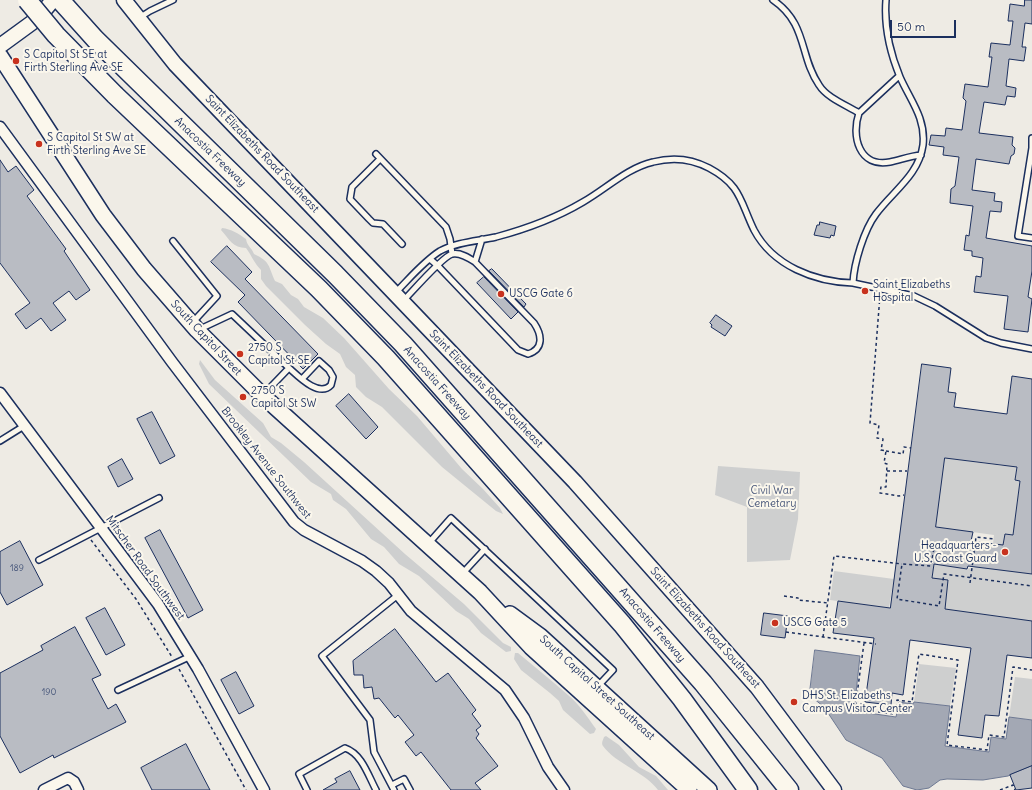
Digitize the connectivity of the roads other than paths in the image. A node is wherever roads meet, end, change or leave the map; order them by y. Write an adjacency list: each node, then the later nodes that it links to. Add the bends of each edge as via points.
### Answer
1 (27, 0): 59 (highway, Anacostia Freeway, bridge, via 63,44 319,289 386,358 622,624 682,699)
2 (53, 0): 9 (main road, via 31,24)
3 (60, 0): 60 (highway, Anacostia Freeway, via 112,56 403,344 704,683)
4 (124, 0): 8 (main road, Saint Elizabeths Road Southeast)
5 (173, 0): 8 (lane)
6 (773, 0): 12 (lane, via 790,15 797,27 818,85)
7 (886, 0): 11 (lane, via 887,33)
8 (138, 19): 29 (main road, Saint Elizabeths Road Southeast, via 183,72)
9 (0, 46)
10 (0, 56): 30 (main road, South Capitol Street, via 103,215 140,264)
11 (899, 76): 12 (lane); 17 (lane, via 921,118)
12 (859, 113): 17 (lane, via 855,136 859,149 867,158 889,162)
13 (0, 127): 45 (street, Brookley Avenue Southwest, via 172,362 294,522 373,568)
14 (1032, 138): 15 (lane)
15 (1032, 148): 19 (lane, via 1018,236)
16 (376, 154): 18 (lane)
17 (921, 155): 28 (lane, via 909,177 871,221 855,268)
18 (380, 159): 22 (lane, via 352,187 350,199 369,219 383,224); 23 (lane, via 446,227)
19 (1032, 238)
20 (482, 239): 23 (lane); 26 (lane); 28 (lane, via 528,227 565,212 645,164 677,160 701,164 727,181 742,200 758,236 786,263 818,279)
21 (173, 241): 30 (lane, via 217,296)
22 (402, 244)
23 (451, 247): 24 (lane); 25 (lane)
24 (452, 254): 26 (lane, via 461,254); 27 (lane)
25 (430, 259): 27 (lane); 29 (lane)
26 (476, 262): 27 (lane, via 538,328 540,344 534,352 528,354 518,350)
27 (438, 266): 29 (lane)
28 (853, 283): 31 (lane, via 925,300 986,338)
29 (399, 297): 61 (main road, Saint Elizabeths Road Southeast, via 575,482 742,669)
30 (194, 327): 32 (lane, via 232,314); 35 (main road, South Capitol Street)
31 (1032, 349)
32 (289, 368): 33 (lane); 35 (lane)
33 (302, 379): 33 (lane, via 319,361 333,377 331,385 324,390)
34 (0, 393): 36 (street, Mitscher Road Southwest)
35 (262, 396): 40 (main road, South Capitol Street)
36 (24, 426): 37 (lane); 39 (street, Mitscher Road Southwest)
37 (0, 441)
38 (159, 498): 39 (lane)
39 (101, 527): 42 (lane); 46 (street, Mitscher Road Southwest, via 148,589)
40 (428, 544): 41 (lane, via 451,518); 43 (main road, South Capitol Street)
41 (485, 549): 43 (lane); 47 (lane, via 612,670)
42 (40, 560)
43 (461, 575): 44 (main road, South Capitol Street)
44 (480, 592): 47 (main road, South Capitol Street Southeast, via 540,636); 57 (main road, via 531,647)
45 (398, 595): 49 (lane, via 322,656 370,720 374,752); 56 (street, Brookley Avenue Southwest, via 411,611 504,690 524,718 548,768)
46 (191, 656): 48 (lane); 52 (street, Mitscher Road Southwest)
47 (596, 687): 58 (main road, South Capitol Street Southeast)
48 (118, 690)
49 (393, 788): 55 (lane, via 404,779)
50 (44, 790): 51 (street, via 68,778 74,782)
51 (78, 790)
52 (264, 790)
53 (307, 790): 54 (lane, via 299,774 345,748 353,751 359,758)
54 (376, 790)
55 (410, 790)
56 (564, 790)
57 (689, 790)
58 (709, 790)
59 (748, 790)
60 (789, 790)
61 (834, 790)

